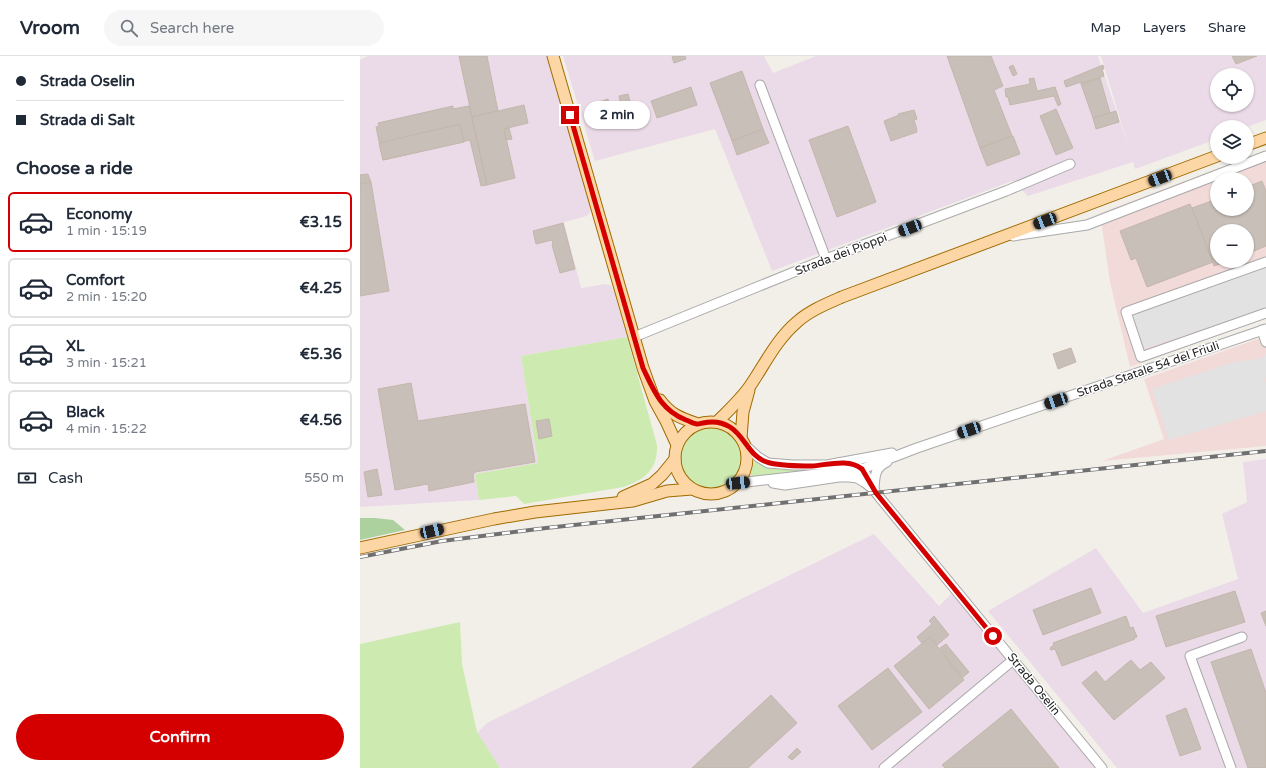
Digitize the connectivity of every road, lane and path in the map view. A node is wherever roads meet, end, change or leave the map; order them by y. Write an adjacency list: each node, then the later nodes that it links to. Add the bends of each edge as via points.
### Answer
1 (553, 56): 13 (main road)
2 (760, 85): 9 (street)
3 (1266, 138): 4 (main road)
4 (1254, 142)
5 (1266, 156): 8 (street, via 1087,225)
6 (1210, 159): 8 (main road)
7 (1070, 164): 9 (street, Strada dei Pioppi)
8 (1002, 238): 16 (main road, via 842,296 824,305 797,322 784,335)
9 (826, 259): 13 (street, Strada dei Pioppi)
10 (1266, 262): 11 (street, via 1126,312 1141,357)
11 (1266, 313)
12 (1264, 329): 14 (street); 21 (street, Strada Statale 54 del Friuli)
13 (634, 337): 15 (main road)
14 (1266, 342)
15 (643, 368): 18 (main road, via 667,409); 20 (main road, via 655,401)
16 (749, 387): 17 (main road); 19 (main road, via 743,412)
17 (717, 422): 18 (main road); 19 (main road, Strada Statale 54 del Friuli, via 728,426)
18 (698, 424): 20 (main road, via 684,434)
19 (743, 441): 23 (street, Strada Statale 54 del Friuli, via 758,457 768,463 811,466); 26 (main road, via 748,455 747,466)
20 (677, 445): 22 (main road)
21 (917, 448): 23 (street, Strada Statale 54 del Friuli); 24 (street, Strada Statale 54 del Friuli); 28 (street, Strada Statale 54 del Friuli, via 881,465 876,474)
22 (675, 459): 27 (main road, via 679,475); 29 (main road, Strada Statale 54 del Friuli, via 652,484)
23 (838, 463): 24 (street, via 855,464)
24 (862, 469): 25 (street, Strada Statale 54 del Friuli); 28 (street)
25 (761, 480): 26 (street, Strada Statale 54 del Friuli); 28 (street, Strada Statale 54 del Friuli, via 785,485 849,477 857,478)
26 (738, 483): 27 (main road, Strada Statale 54 del Friuli, via 726,492 718,494 707,494)
27 (692, 489): 29 (main road, Strada Statale 54 del Friuli, via 667,491 632,501)
28 (874, 489): 32 (street, Strada Oselin)
29 (608, 504): 30 (main road, Strada Statale 54 del Friuli, via 494,519)
30 (360, 548)
31 (1242, 637): 35 (street, via 1190,656)
32 (1013, 660): 33 (street); 34 (street, Strada Oselin)
33 (884, 768)
34 (1102, 768)
35 (1231, 768)

